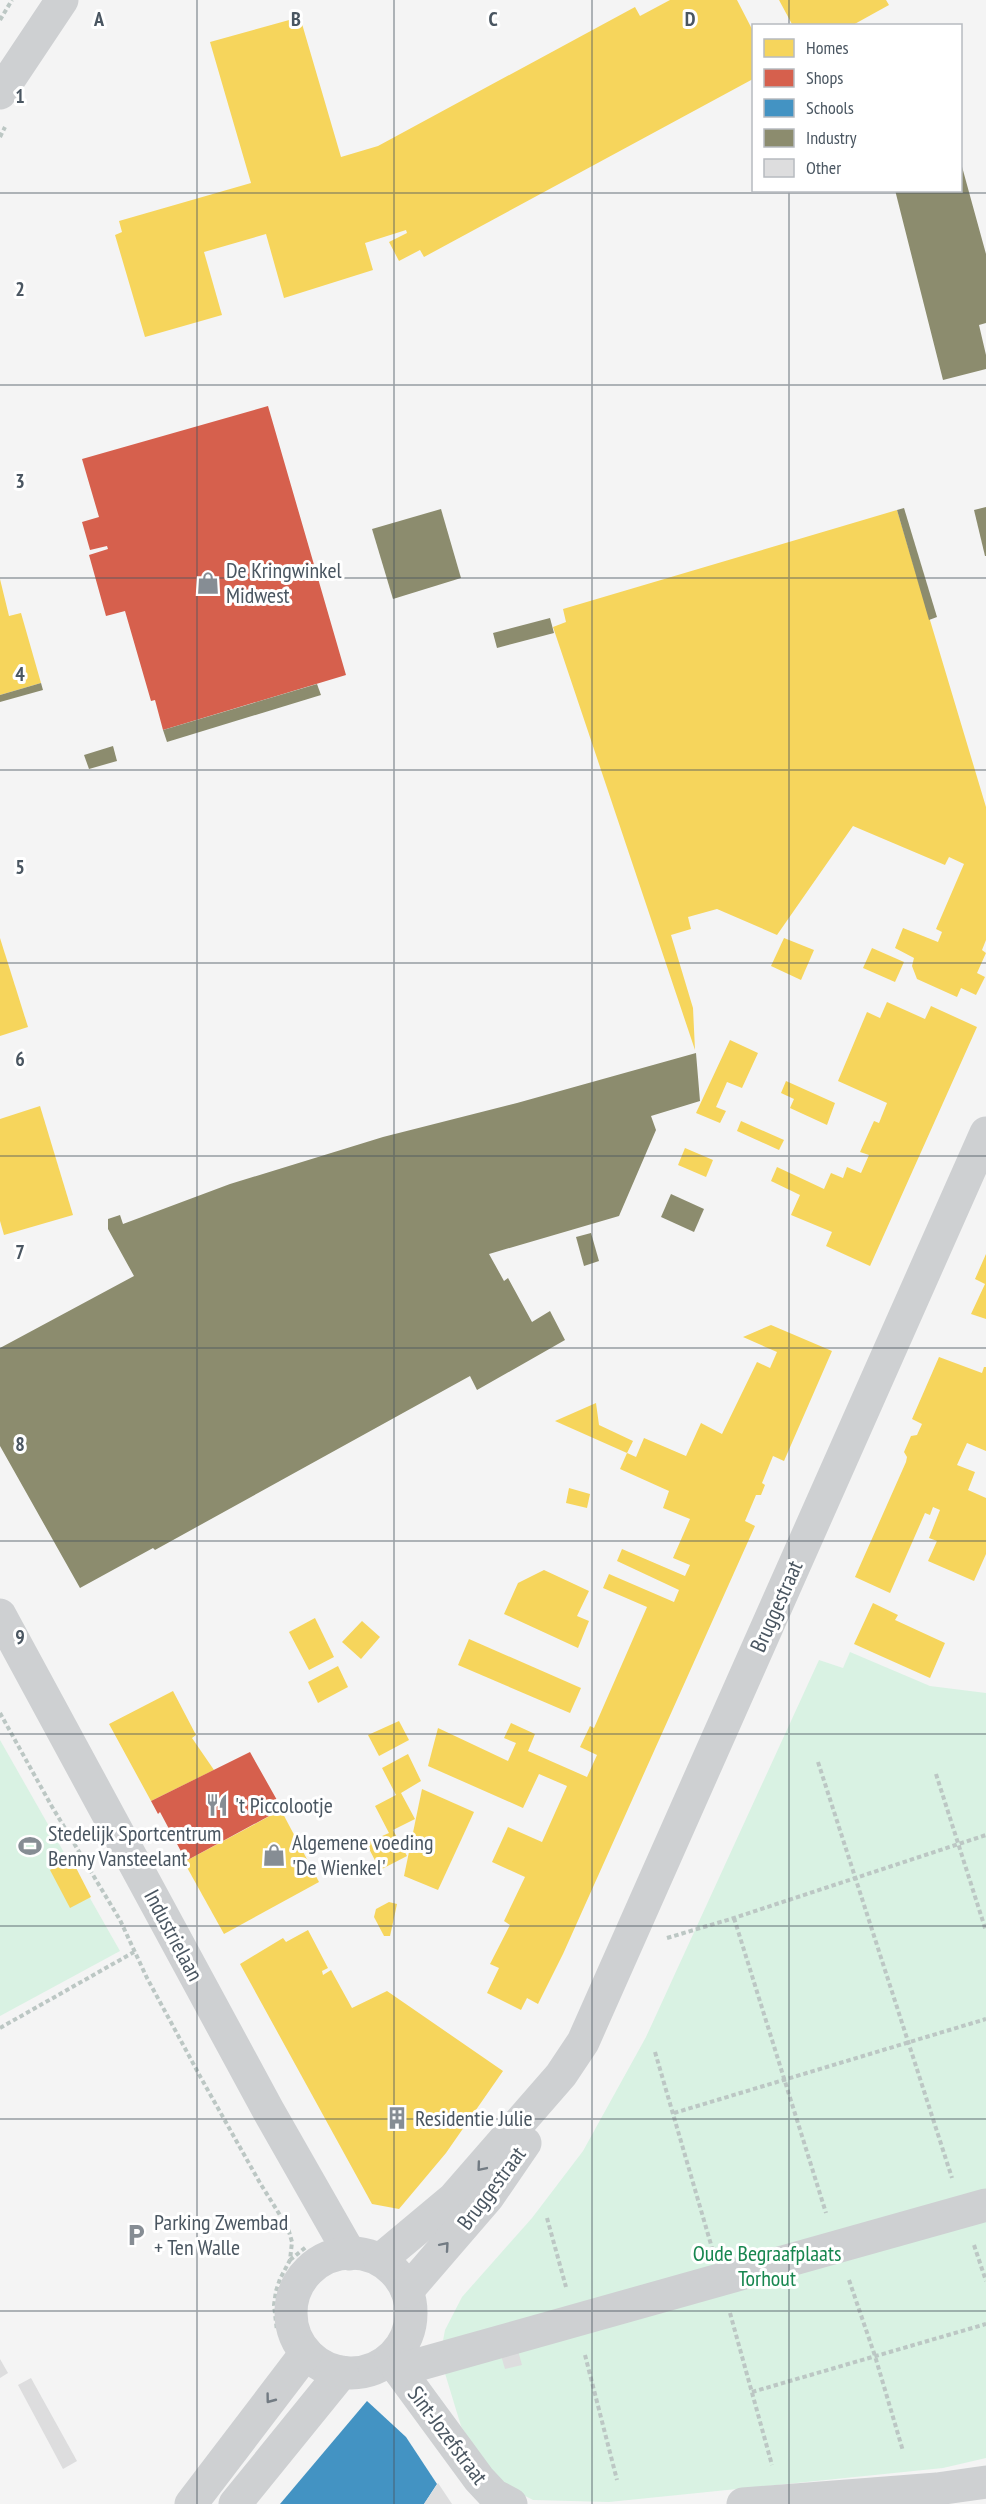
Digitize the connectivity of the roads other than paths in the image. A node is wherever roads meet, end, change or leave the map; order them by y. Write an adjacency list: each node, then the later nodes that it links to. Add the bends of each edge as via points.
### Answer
1 (62, 0): 2 (street)
2 (0, 93)
3 (986, 1133): 5 (street, Bruggestraat, via 583,2042)
4 (0, 1615): 7 (street, Industrielaan, via 268,2110)
5 (561, 2075): 7 (street, Bruggestraat, one-way to 7, via 453,2199); 8 (street, Bruggestraat, one-way to 5, via 488,2197 546,2109)
6 (974, 2208): 10 (street)
7 (356, 2249): 8 (street, via 396,2273); 9 (street, via 319,2262 304,2276 294,2294 291,2314)
8 (407, 2291): 10 (street, via 411,2311 408,2332)
9 (302, 2358): 11 (street); 14 (street, one-way to 14)
10 (395, 2365): 11 (street); 16 (street, Sint-Jozefstraat, via 479,2479 494,2495)
11 (342, 2372): 15 (street)
12 (986, 2482): 13 (street)
13 (938, 2496): 17 (street)
14 (191, 2504)
15 (234, 2504)
16 (511, 2504)
17 (743, 2504)

